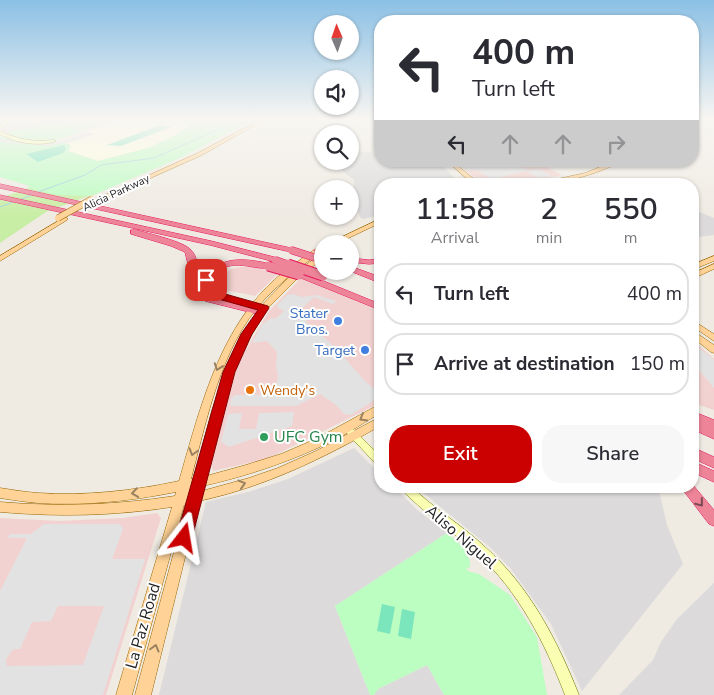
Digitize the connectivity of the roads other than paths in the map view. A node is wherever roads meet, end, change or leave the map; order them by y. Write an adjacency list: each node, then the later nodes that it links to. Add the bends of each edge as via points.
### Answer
1 (198, 152): 4 (main road, Alicia Parkway)
2 (201, 152): 4 (main road)
3 (202, 152): 17 (main road, Alicia Parkway)
4 (192, 156): 17 (main road, Alicia Parkway)
5 (450, 167): 9 (main road)
6 (457, 167): 10 (main road)
7 (606, 167): 11 (main road)
8 (613, 167): 12 (main road)
9 (462, 178)
10 (470, 178)
11 (565, 178)
12 (580, 178)
13 (0, 182): 15 (highway)
14 (0, 186): 15 (highway)
15 (13, 188): 25 (highway)
16 (0, 197): 18 (highway)
17 (94, 200): 19 (main road, Alicia Parkway, bridge)
18 (72, 213): 21 (highway, via 76,217); 34 (highway, via 202,240)
19 (61, 219): 27 (main road, Alicia Parkway); 31 (main road, Alicia Parkway)
20 (374, 224): 23 (main road)
21 (117, 227): 34 (highway); 48 (highway, via 184,248 192,256 200,292 213,301)
22 (374, 230): 24 (main road)
23 (350, 235)
24 (359, 237)
25 (293, 248): 26 (highway); 28 (highway, bridge)
26 (314, 252)
27 (0, 254)
28 (314, 257)
29 (314, 257): 48 (main road, La Paz Road, via 281,277)
30 (714, 258): 35 (main road)
31 (0, 259)
32 (359, 262): 33 (highway)
33 (374, 262)
34 (271, 264): 41 (highway, bridge); 42 (highway, bridge); 48 (highway, via 230,264 213,271 206,280 208,288 215,294)
35 (699, 265)
36 (359, 266): 39 (highway)
37 (714, 266): 40 (main road)
38 (359, 272): 43 (highway)
39 (374, 272)
40 (699, 274)
41 (314, 276)
42 (314, 277)
43 (374, 278)
44 (324, 280): 47 (highway)
45 (325, 280): 46 (highway)
46 (374, 298)
47 (374, 304)
48 (257, 309): 67 (main road, La Paz Road, via 229,372); 71 (main road, La Paz Road, one-way to 71, via 232,338 219,364)
49 (699, 327): 51 (main road)
50 (699, 338): 52 (main road)
51 (714, 338)
52 (714, 350)
53 (699, 411): 55 (highway)
54 (374, 413): 60 (main road, one-way to 60)
55 (714, 417)
56 (699, 418): 58 (highway)
57 (374, 423): 60 (main road)
58 (714, 425)
59 (699, 427): 61 (highway)
60 (351, 432): 62 (street); 67 (main road, via 272,461); 71 (main road, one-way to 60, via 234,487 281,472)
61 (714, 434)
62 (374, 456)
63 (699, 456): 64 (highway)
64 (714, 463)
65 (699, 470): 66 (highway)
66 (714, 477)
67 (198, 481): 71 (main road, La Paz Road)
68 (0, 493): 72 (main road)
69 (411, 493): 78 (street, Aliso Niguel, via 482,551 511,582 537,619)
70 (692, 493): 75 (highway, one-way to 75)
71 (186, 494): 72 (main road, one-way to 72); 74 (main road, via 92,511); 76 (main road, La Paz Road); 77 (main road, La Paz Road, one-way to 71)
72 (56, 498): 73 (main road, via 37,502)
73 (0, 500)
74 (0, 507)
75 (714, 520)
76 (124, 695)
77 (143, 695)
78 (572, 695)

